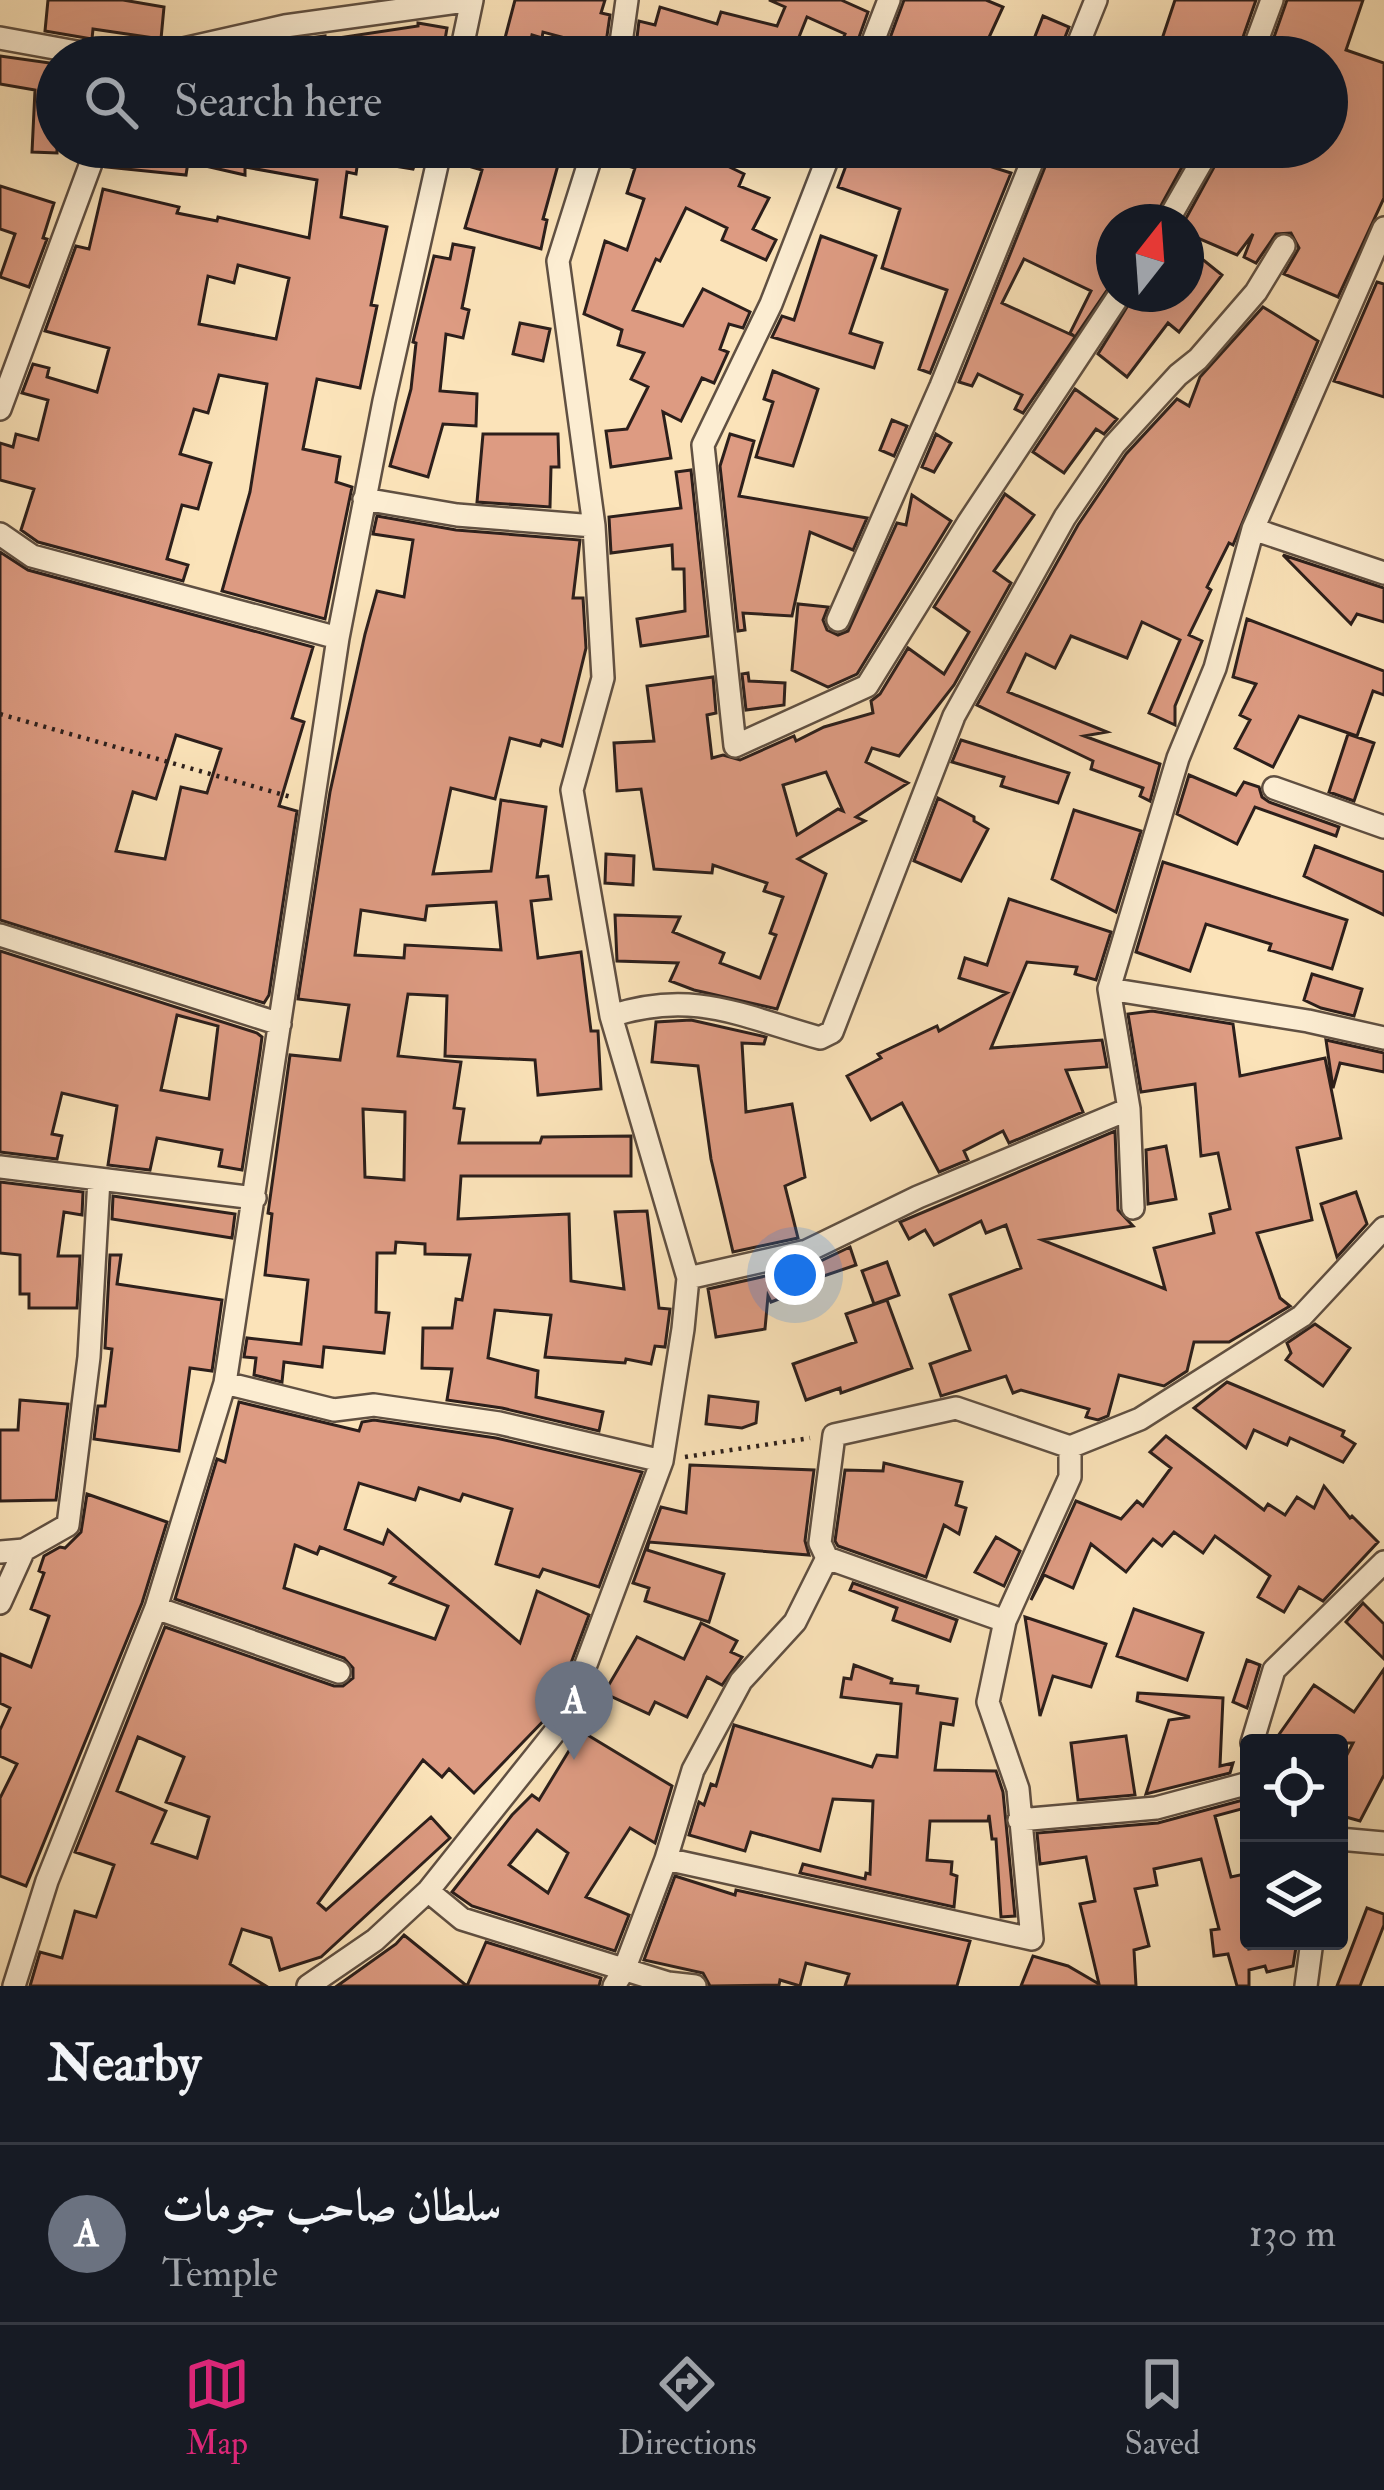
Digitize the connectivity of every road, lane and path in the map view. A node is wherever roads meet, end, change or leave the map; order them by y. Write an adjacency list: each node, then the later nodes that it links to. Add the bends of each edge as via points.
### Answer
1 (472, 0): 6 (street); 7 (street)
2 (627, 0): 8 (street)
3 (889, 0): 9 (street)
4 (1096, 0): 10 (street)
5 (1272, 0): 11 (street)
6 (241, 36)
7 (464, 36)
8 (622, 36)
9 (875, 36)
10 (1081, 36)
11 (1259, 36)
12 (0, 38): 13 (street)
13 (36, 45)
14 (89, 168): 24 (street)
15 (436, 168): 25 (street)
16 (587, 168): 26 (street, via 558,260)
17 (824, 168): 23 (street, via 704,445 735,746 867,686)
18 (1029, 168): 30 (street)
19 (1198, 168): 20 (street)
20 (1177, 204)
21 (1384, 228): 27 (street)
22 (1284, 246): 38 (street, via 1241,309 1114,446 1064,517 954,716 832,1032 820,1038 692,1002)
23 (1108, 312)
24 (0, 410)
25 (364, 499): 26 (street); 31 (street)
26 (594, 526): 38 (street, via 604,678 572,790)
27 (1253, 530): 29 (street); 37 (street, via 1216,668 1178,758)
28 (0, 534): 31 (street, via 32,556)
29 (1384, 573)
30 (838, 620)
31 (338, 638): 34 (street)
32 (0, 714): 34 (path)
33 (1274, 788): 35 (street)
34 (314, 804): 39 (street)
35 (1384, 827)
36 (0, 935): 39 (street)
37 (1109, 989): 40 (street); 41 (street)
38 (611, 1016): 47 (street)
39 (280, 1024): 44 (street)
40 (1384, 1038)
41 (1129, 1109): 45 (street); 47 (street, via 807,1251)
42 (0, 1167): 43 (street)
43 (99, 1179): 44 (street); 52 (street, via 68,1525)
44 (255, 1198): 48 (street)
45 (1132, 1208)
46 (1384, 1228): 50 (street, via 1301,1316 1140,1419)
47 (688, 1278): 51 (street)
48 (225, 1383): 51 (street, via 334,1410 374,1405 499,1423); 57 (street)
49 (834, 1436): 50 (street, via 956,1408); 51 (path); 54 (street, via 820,1543)
50 (1070, 1447): 58 (street, via 1070,1477)
51 (662, 1461): 66 (street, via 566,1718)
52 (24, 1550): 53 (street); 56 (street)
53 (0, 1552)
54 (827, 1558): 58 (street); 65 (street, via 795,1622 742,1681 702,1752)
55 (1384, 1562): 60 (street, via 1274,1670)
56 (0, 1603)
57 (156, 1608): 59 (street); 69 (street, via 47,1881)
58 (1005, 1621): 62 (street, via 988,1702 1018,1789)
59 (339, 1672)
60 (1255, 1734)
61 (1240, 1785): 62 (street, via 1156,1808)
62 (1019, 1820): 65 (street, via 1032,1939)
63 (1348, 1840): 64 (street)
64 (1384, 1843)
65 (666, 1859): 68 (street)
66 (428, 1892): 68 (street, via 462,1919); 70 (street)
67 (1311, 1950): 72 (street)
68 (620, 1978): 71 (street)
69 (14, 1986)
70 (308, 1986)
71 (695, 1986)
72 (1306, 1986)

